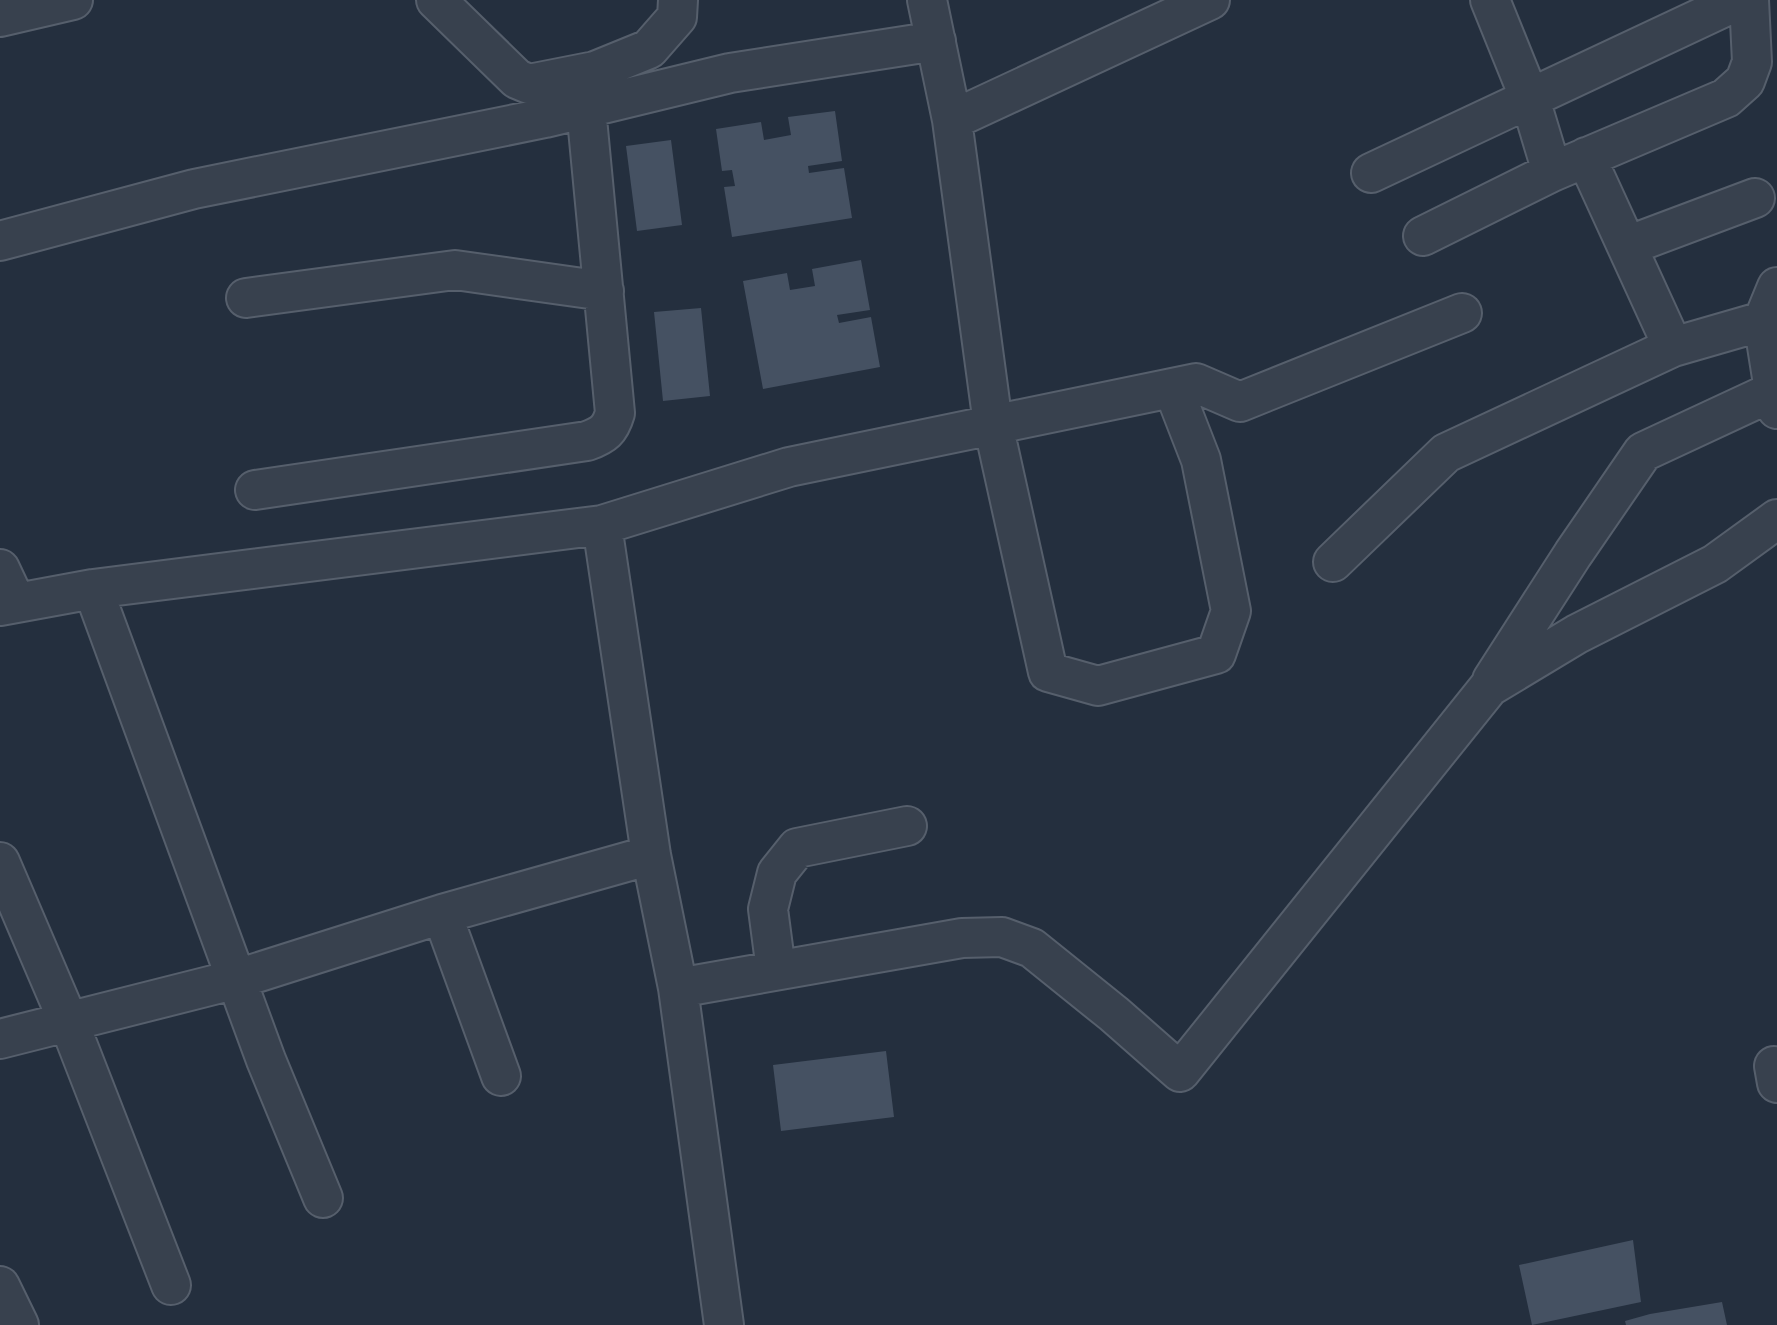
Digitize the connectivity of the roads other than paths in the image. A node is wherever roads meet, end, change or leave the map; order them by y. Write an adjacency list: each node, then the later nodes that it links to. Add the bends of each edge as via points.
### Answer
1 (73, 0): 9 (street)
2 (436, 0): 3 (street, via 517,79 529,84 595,71 649,49 677,17)
3 (678, 0)
4 (927, 0): 10 (street)
5 (1210, 0): 13 (street)
6 (1490, 0): 11 (street)
7 (1739, 0): 11 (street)
8 (1749, 0): 14 (street, via 1752,62 1745,81 1726,98)
9 (0, 17)
10 (936, 41): 12 (street, via 730,73); 13 (street)
11 (1530, 99): 14 (street); 15 (street)
12 (586, 108): 18 (street, via 194,189); 20 (street)
13 (952, 120): 27 (street)
14 (1569, 165): 17 (street); 19 (street)
15 (1371, 173)
16 (1755, 198): 19 (street)
17 (1423, 236)
18 (0, 241)
19 (1627, 246): 24 (street)
20 (604, 291): 21 (street, via 455,270); 28 (street, via 615,413 603,435)
21 (246, 298)
22 (1770, 304): 24 (street); 26 (street)
23 (1462, 313): 25 (street, via 1240,402 1196,383)
24 (1673, 347): 31 (street, via 1446,453)
25 (1173, 388): 27 (street); 27 (street, via 1201,460 1231,611 1216,654 1098,685 1048,672)
26 (1775, 400): 35 (street, via 1643,452)
27 (993, 424): 29 (street, via 789,467)
28 (255, 490)
29 (602, 525): 33 (street); 37 (street)
30 (1773, 531): 35 (street, via 1577,634 1489,687)
31 (1333, 562)
32 (0, 569): 34 (street)
33 (93, 589): 34 (street); 41 (street)
34 (8, 604)
35 (1481, 698): 40 (street, via 1180,1072 1032,948 1002,937 962,938)
36 (907, 826): 40 (street, via 797,848 778,873 768,909)
37 (651, 855): 39 (street); 42 (street)
38 (0, 862): 43 (street)
39 (442, 914): 41 (street); 45 (street)
40 (776, 971): 42 (street)
41 (237, 979): 43 (street); 46 (street, via 265,1060)
42 (678, 988): 50 (street)
43 (69, 1023): 44 (street); 47 (street)
44 (0, 1039)
45 (501, 1076)
46 (323, 1198)
47 (171, 1285)
48 (0, 1286): 49 (street)
49 (19, 1325)
50 (724, 1325)

